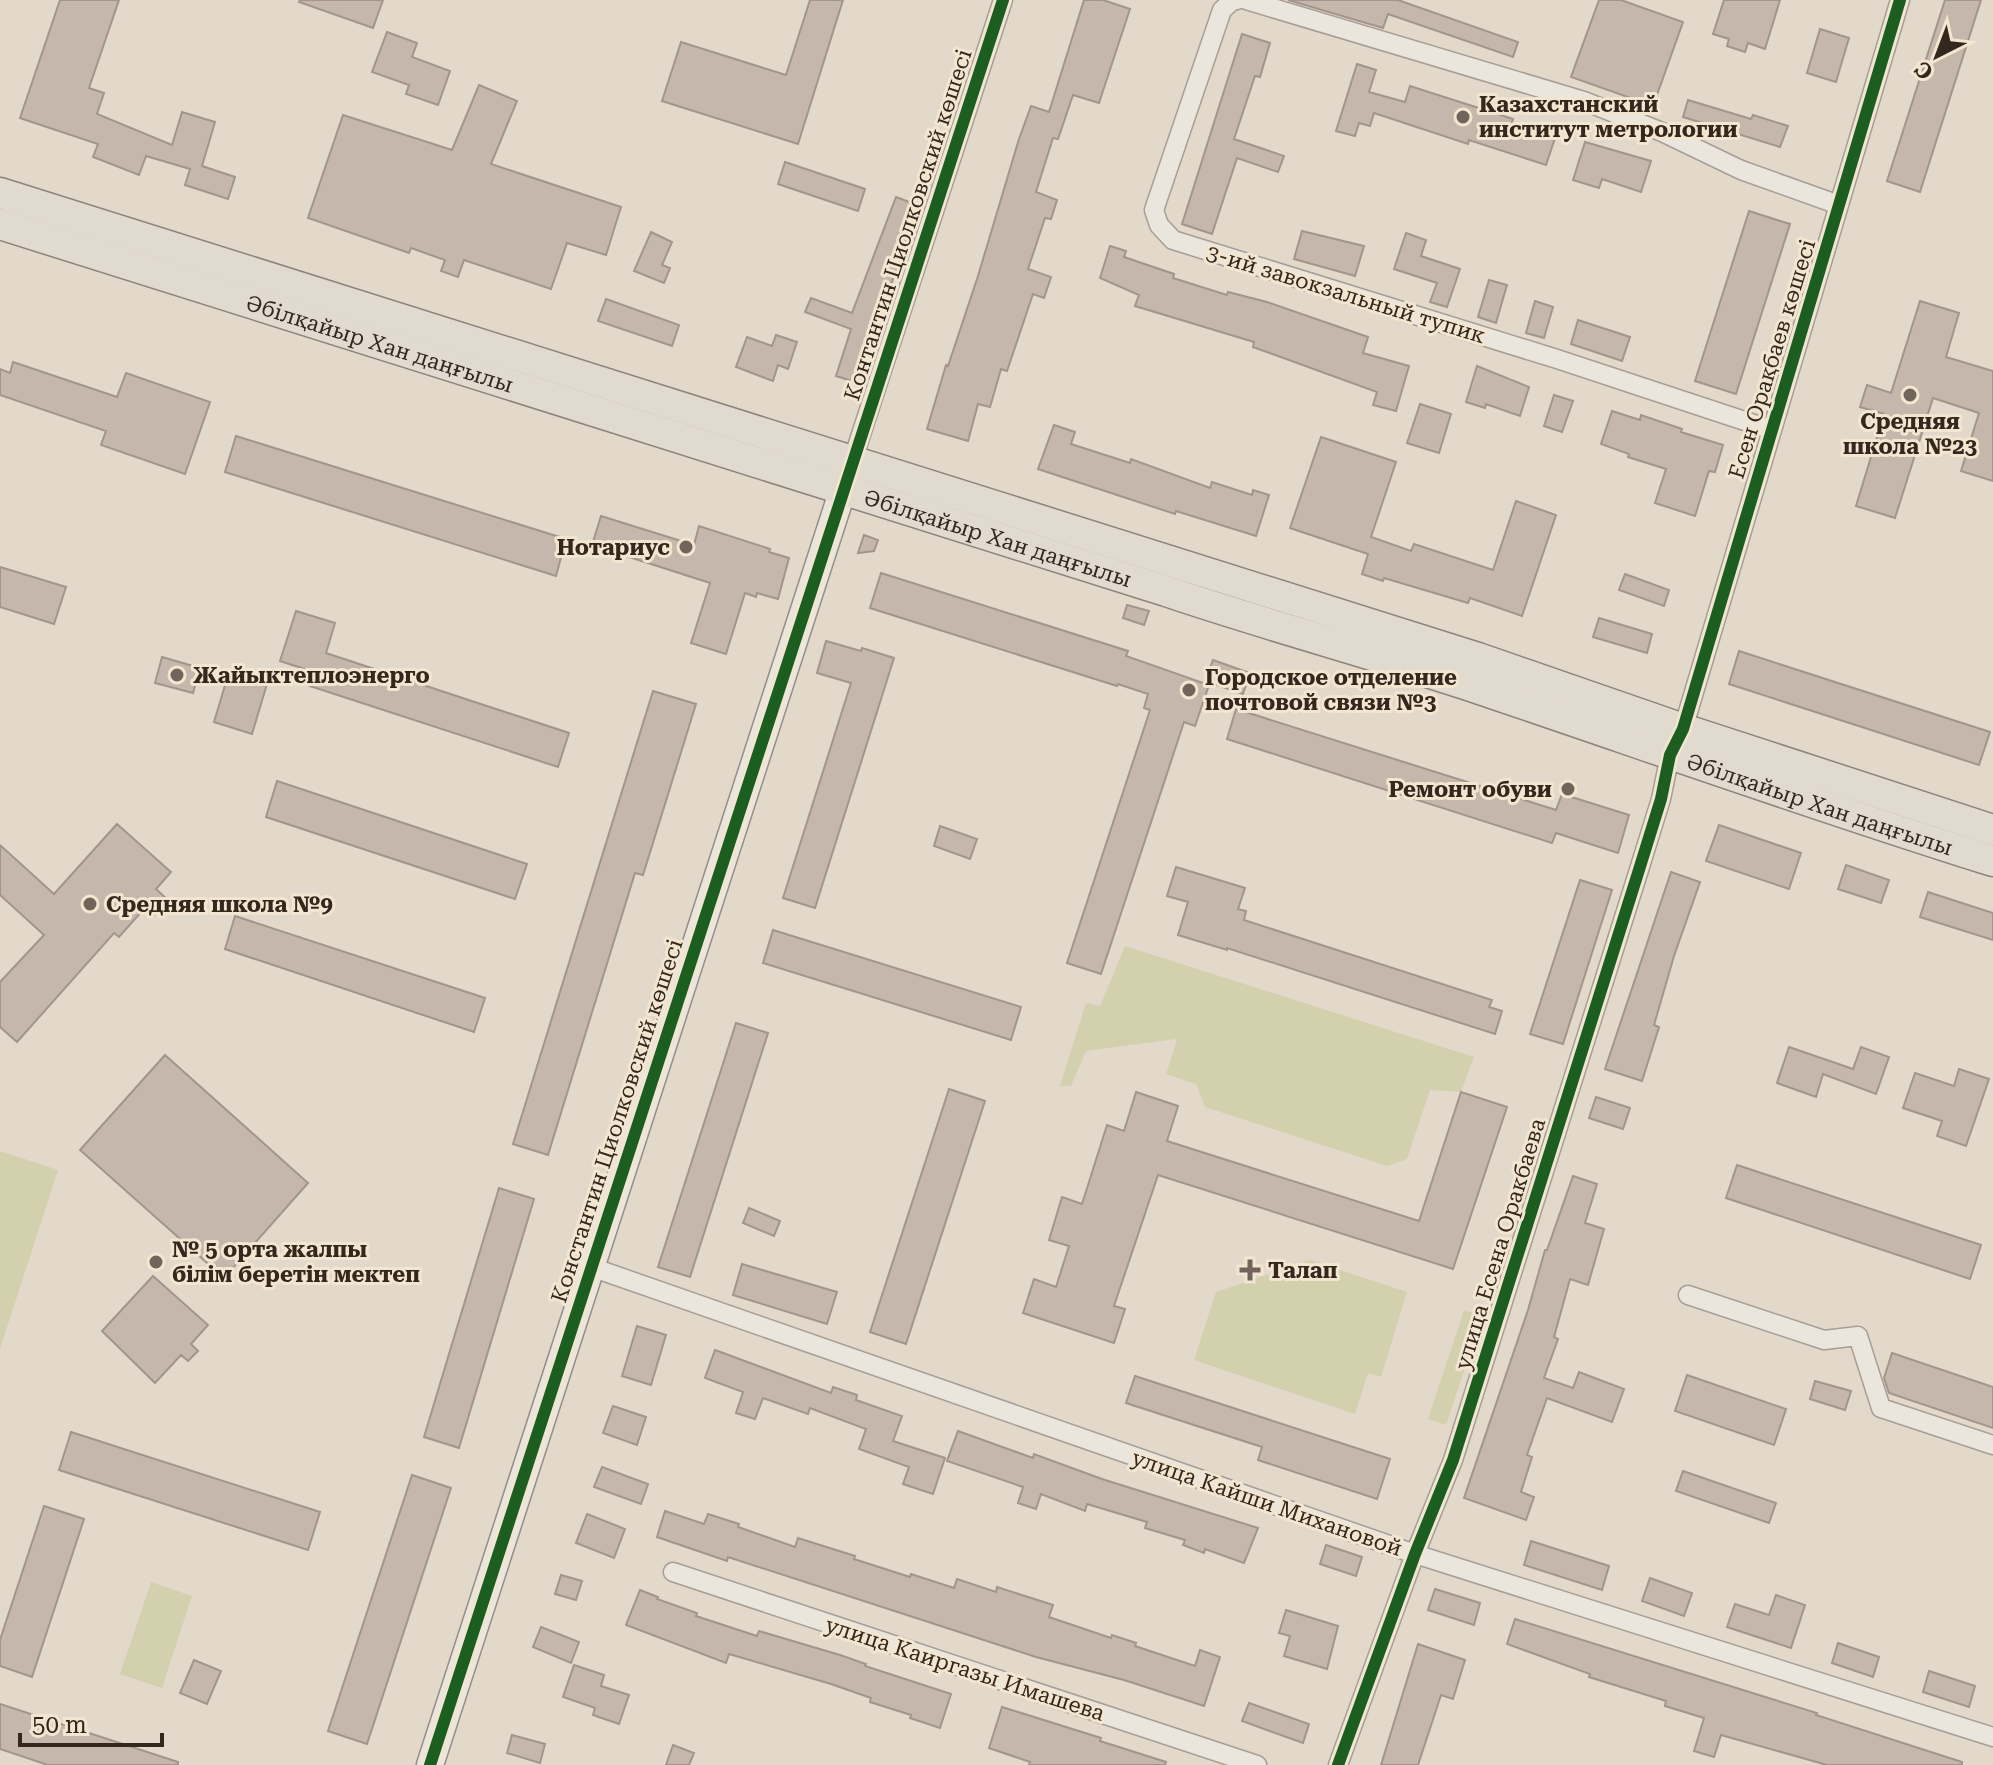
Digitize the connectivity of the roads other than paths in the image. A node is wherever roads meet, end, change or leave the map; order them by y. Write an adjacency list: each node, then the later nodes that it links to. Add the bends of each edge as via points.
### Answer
1 (1003, 0): 9 (street, Контантин Циолковский көшесі)
2 (1237, 0): 8 (street, 3-ий завокзальный тупик, via 1222,10 1154,210 1173,240)
3 (1246, 0): 6 (street, via 1584,101 1741,170)
4 (1900, 0): 6 (street, Есен Орақбаев көшесі)
5 (0, 193): 9 (main road, Әбілқайыр Хан даңғылы)
6 (1839, 205): 8 (street, Есен Орақбаев көшесі)
7 (0, 224): 9 (main road, Әбілқайыр Хан даңғылы)
8 (1772, 430): 10 (street, Есен Орақбаев көшесі)
9 (847, 476): 10 (main road, Әбілқайыр Хан даңғылы, via 1250,620); 13 (street, Константин Циолковский көшесі)
10 (1676, 742): 11 (main road, Әбілқайыр Хан даңғылы); 12 (main road, Әбілқайыр Хан даңғылы); 16 (street, улица Есена Оракбаева, via 1453,1460)
11 (1993, 830)
12 (1993, 861)
13 (591, 1267): 16 (street, улица Кайши Михановой); 19 (street, Константин Циолковский көшесі)
14 (1688, 1295): 15 (street, via 1824,1340 1858,1336 1881,1408)
15 (1993, 1445)
16 (1415, 1554): 18 (street, улица Кайши Михановой); 21 (street, улица Есена Оракбаева)
17 (673, 1572): 20 (street, улица Каиргазы Имашева)
18 (1993, 1737)
19 (430, 1765)
20 (1257, 1765)
21 (1338, 1765)

